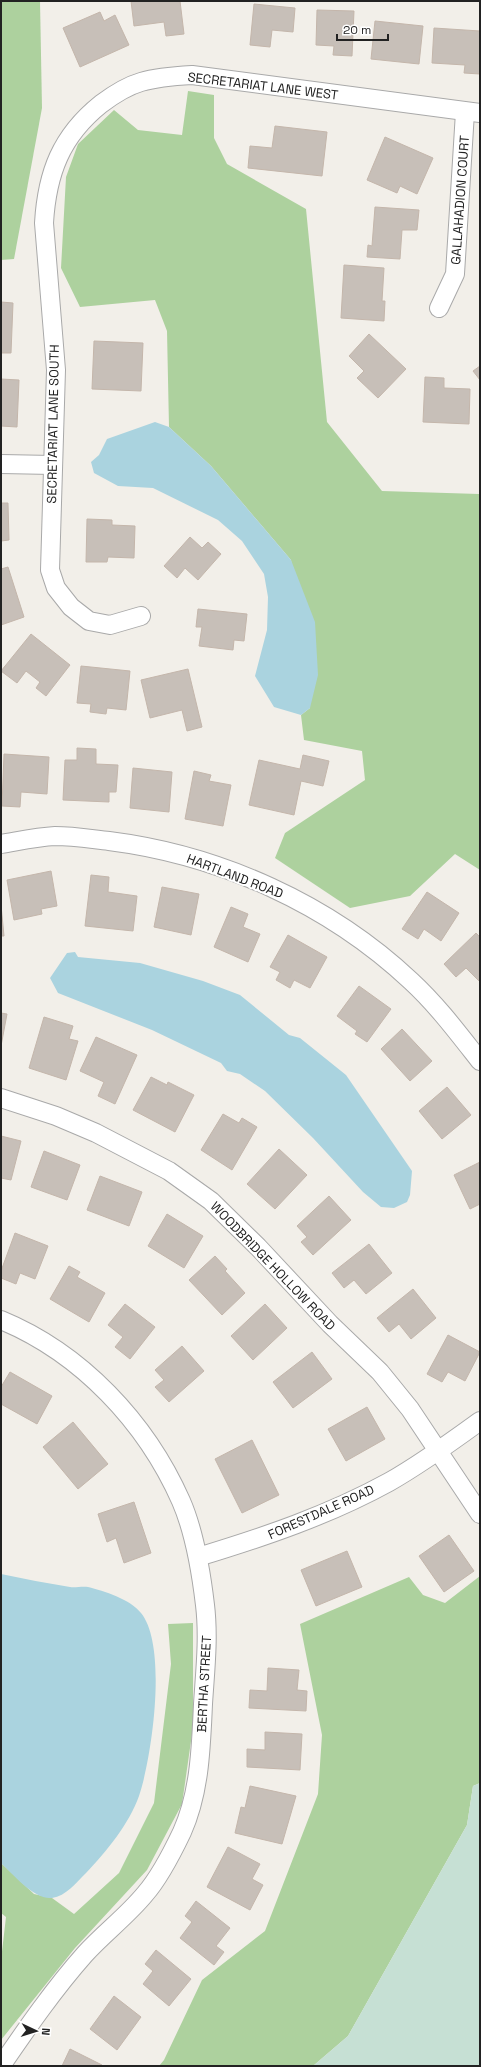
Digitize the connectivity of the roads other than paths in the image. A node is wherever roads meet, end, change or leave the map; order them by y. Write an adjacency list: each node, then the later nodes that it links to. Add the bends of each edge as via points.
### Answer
1 (473, 112): 2 (street, SECRETARIAT LANE WEST, via 192,75 164,76 139,83 112,96 88,114); 3 (street, GALLAHADION COURT, via 455,274)
2 (67, 139): 5 (street, SECRETARIAT LANE SOUTH, via 51,176 45,201 44,223 56,364)
3 (438, 308)
4 (1, 464): 5 (street)
5 (53, 465): 6 (street, SECRETARIAT LANE SOUTH, via 50,570 56,588 71,607 89,620 110,625)
6 (141, 616)
7 (1, 844): 8 (street, HARTLAND ROAD, via 55,836 139,845 198,859 269,886 322,914 378,953 416,986 446,1017)
8 (480, 1061)
9 (1, 1098): 12 (street, WOODBRIDGE HOLLOW ROAD, via 96,1132 169,1172 211,1201 380,1372 410,1409)
10 (1, 1320): 14 (street, BERTHA STREET, via 54,1348 93,1377 125,1411 158,1458 181,1502)
11 (480, 1421): 12 (street)
12 (437, 1451): 13 (street, WOODBRIDGE HOLLOW ROAD); 14 (street, FORESTDALE ROAD, via 390,1481 344,1505 264,1537)
13 (480, 1514)
14 (198, 1557): 15 (street, BERTHA STREET, via 206,1607 200,1762 192,1801 182,1831 146,1893 84,1955)
15 (1, 2066)

